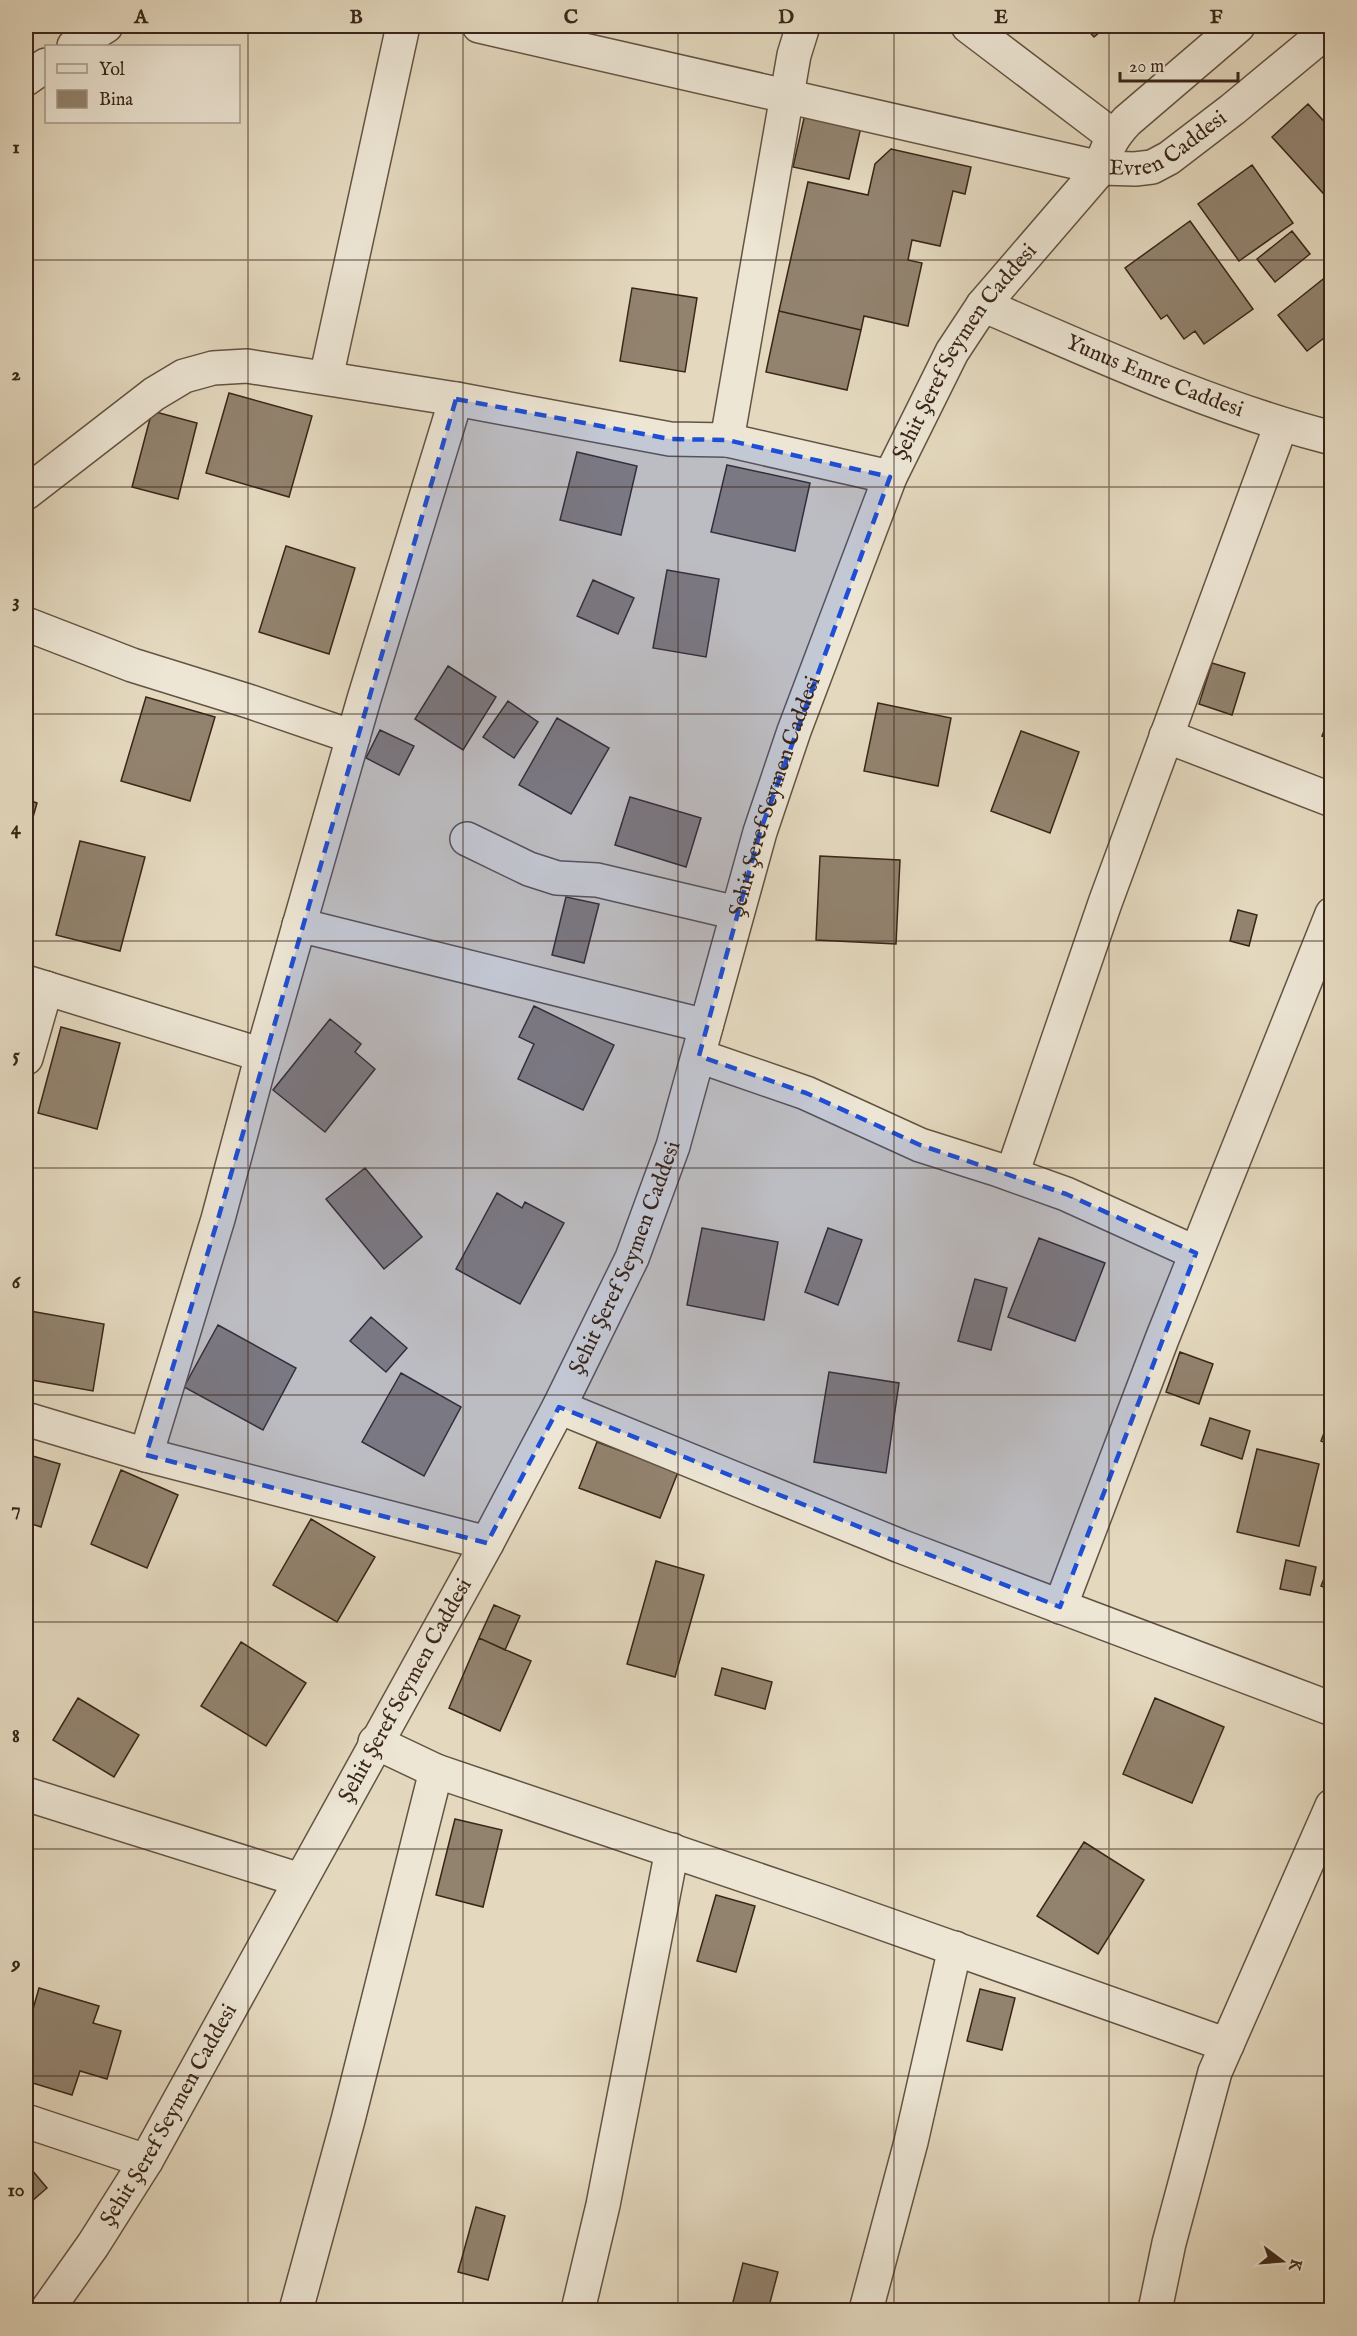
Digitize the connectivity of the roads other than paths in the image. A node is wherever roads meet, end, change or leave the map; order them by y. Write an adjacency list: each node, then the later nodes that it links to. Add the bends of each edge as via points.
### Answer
1 (106, 26): 8 (street)
2 (403, 26): 15 (street)
3 (479, 26): 11 (street)
4 (803, 26): 11 (street)
5 (968, 26): 12 (street)
6 (1238, 26): 12 (street, Evren Caddesi)
7 (1332, 27): 13 (street, Evren Caddesi, via 1168,158 1152,167)
8 (76, 45)
9 (45, 66): 10 (street)
10 (26, 79)
11 (788, 98): 13 (street); 19 (street)
12 (1113, 136): 13 (street, Evren Caddesi)
13 (1101, 168): 14 (street, Şehit Şeref Seymen Caddesi)
14 (983, 305): 17 (street, Yunus Emre Caddesi, via 1109,359); 20 (street, Şehit Şeref Seymen Caddesi, via 952,352)
15 (326, 378): 16 (street); 21 (street, via 247,366 213,368 184,376 154,394)
16 (456, 399): 19 (street, via 670,439); 24 (street)
17 (1281, 425): 18 (street, Yunus Emre Caddesi); 23 (street)
18 (1332, 438)
19 (727, 440): 20 (street)
20 (890, 477): 27 (street, Şehit Şeref Seymen Caddesi, via 794,731)
21 (26, 493)
22 (26, 624): 24 (street, via 132,665)
23 (1166, 736): 25 (street); 34 (street, via 1104,903)
24 (353, 737): 29 (street)
25 (1332, 800)
26 (467, 839): 27 (street, via 557,878 597,880)
27 (737, 913): 31 (street, Şehit Şeref Seymen Caddesi)
28 (1332, 914): 35 (street)
29 (299, 925): 31 (street); 32 (street)
30 (36, 985): 32 (street); 33 (street)
31 (703, 1041): 34 (street, via 920,1145); 36 (street, Şehit Şeref Seymen Caddesi, via 673,1146 632,1258)
32 (262, 1055): 38 (street, via 219,1220)
33 (26, 1058)
34 (1012, 1174): 35 (street)
35 (1196, 1254): 40 (street)
36 (559, 1407): 39 (street, Şehit Şeref Seymen Caddesi); 40 (street, via 900,1546)
37 (26, 1419): 38 (street)
38 (146, 1455): 39 (street)
39 (487, 1543): 42 (street, Şehit Şeref Seymen Caddesi)
40 (1060, 1606): 41 (street)
41 (1332, 1709)
42 (375, 1742): 43 (street); 47 (street, Şehit Şeref Seymen Caddesi)
43 (436, 1771): 46 (street); 53 (street)
44 (26, 1794): 47 (street)
45 (1332, 1806): 49 (street)
46 (672, 1850): 48 (street); 54 (street, via 603,2205)
47 (300, 1880): 51 (street, Şehit Şeref Seymen Caddesi)
48 (955, 1948): 49 (street); 55 (street, via 911,2142)
49 (1227, 2045): 56 (street, via 1215,2072)
50 (26, 2121): 51 (street)
51 (146, 2161): 52 (street, Şehit Şeref Seymen Caddesi)
52 (47, 2310)
53 (296, 2310)
54 (578, 2310)
55 (866, 2310)
56 (1155, 2310)

